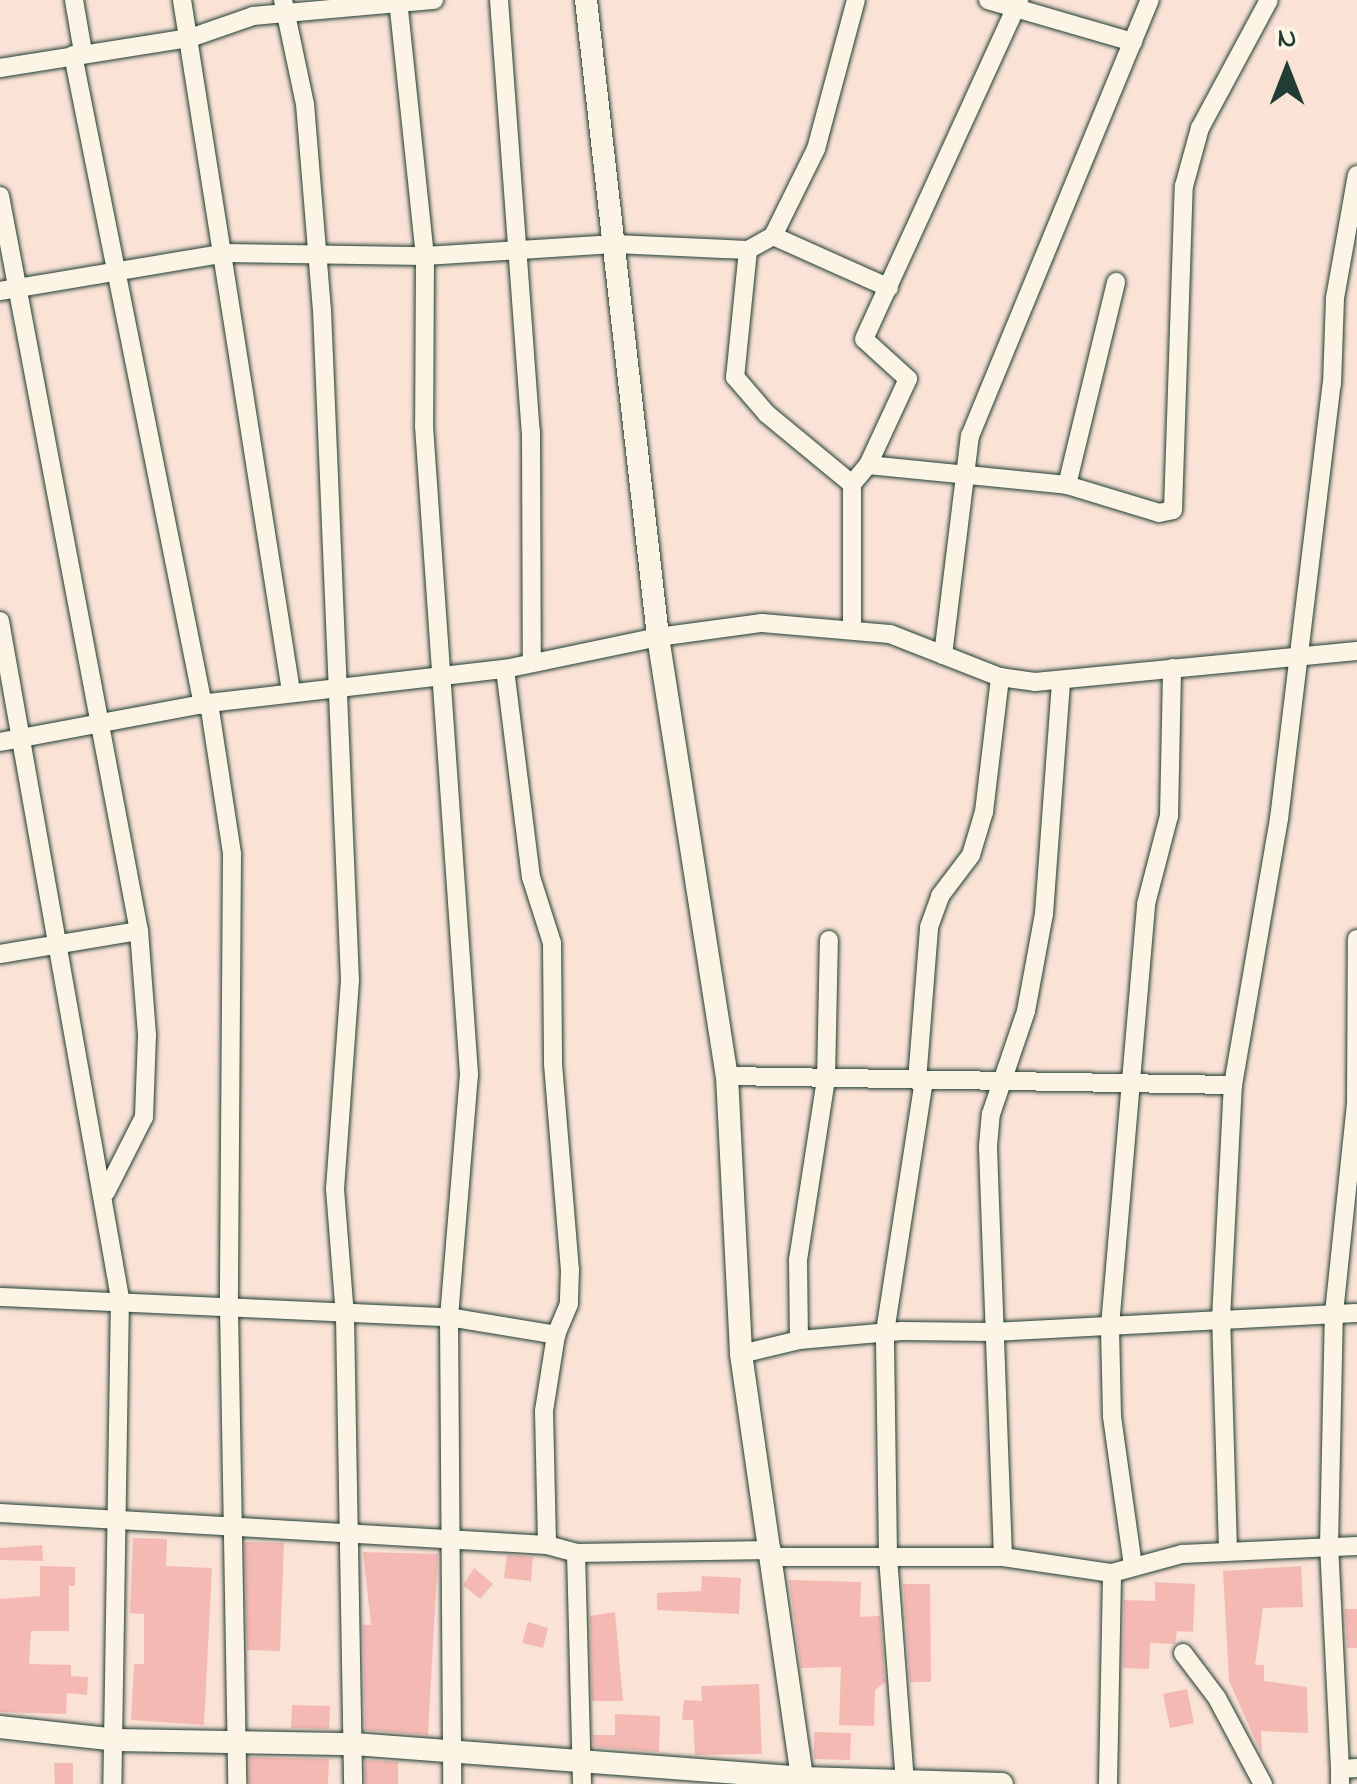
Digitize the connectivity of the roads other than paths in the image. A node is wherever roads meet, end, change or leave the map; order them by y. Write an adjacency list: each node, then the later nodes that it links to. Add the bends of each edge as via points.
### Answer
1 (74, 0): 15 (street)
2 (182, 0): 13 (street)
3 (434, 0): 10 (street)
4 (499, 0): 22 (street)
5 (586, 0): 21 (street)
6 (856, 0): 20 (street, via 816,149)
7 (988, 0): 11 (street)
8 (1150, 0): 14 (street)
9 (1269, 0): 34 (street, via 1200,128 1184,186 1177,506 1159,513)
10 (399, 4): 12 (street); 26 (street)
11 (1017, 4): 14 (street); 29 (street)
12 (284, 7): 13 (street); 25 (street, via 297,44)
13 (190, 38): 15 (street); 24 (street)
14 (1133, 42): 32 (street)
15 (78, 54): 16 (street); 27 (street)
16 (0, 68)
17 (1357, 176): 19 (street)
18 (0, 196): 30 (street)
19 (1355, 197): 40 (street, via 1335,298 1332,384)
20 (773, 236): 23 (street); 29 (street)
21 (614, 244): 22 (street); 23 (street); 37 (street)
22 (519, 250): 26 (street); 41 (street, via 531,431)
23 (748, 250): 33 (street, via 735,377 767,414)
24 (226, 253): 25 (street); 27 (street); 48 (street)
25 (318, 254): 26 (street); 47 (street)
26 (425, 256): 44 (street, via 424,426)
27 (112, 269): 30 (street); 49 (street)
28 (1116, 282): 34 (street)
29 (889, 288): 31 (street, via 864,340 908,380)
30 (9, 289): 50 (street)
31 (868, 465): 32 (street); 33 (street)
32 (961, 471): 34 (street); 39 (street)
33 (852, 484): 36 (street)
34 (1067, 485)
35 (0, 621): 51 (street)
36 (852, 626): 37 (street, via 762,624); 39 (street)
37 (658, 637): 41 (street); 58 (street)
38 (1357, 652): 40 (street)
39 (943, 655): 45 (street)
40 (1298, 655): 42 (street); 63 (street)
41 (532, 662): 43 (street)
42 (1172, 668): 46 (street); 61 (street, via 1169,816 1146,904)
43 (505, 669): 44 (street); 77 (street, via 531,877 554,966 553,1064 570,1270 569,1304)
44 (443, 675): 47 (street); 72 (street, via 470,1074)
45 (1000, 677): 46 (street); 60 (street, via 975,841 929,927)
46 (1061, 682): 62 (street, via 1044,914 1026,1012)
47 (334, 688): 48 (street); 71 (street, via 352,1026 335,1188)
48 (290, 691): 49 (street)
49 (206, 704): 50 (street); 68 (street, via 232,854)
50 (96, 724): 51 (street); 53 (street)
51 (25, 735): 52 (street); 56 (street)
52 (0, 742)
53 (139, 931): 56 (street); 65 (street, via 147,1035 144,1117)
54 (829, 940): 59 (street)
55 (1357, 940): 64 (street)
56 (58, 945): 57 (street); 65 (street)
57 (0, 954)
58 (727, 1076): 59 (street); 79 (street)
59 (826, 1078): 60 (street); 78 (street, via 798,1260)
60 (920, 1081): 62 (street); 75 (street)
61 (1127, 1081): 62 (street); 63 (street); 74 (street)
62 (1000, 1084): 76 (street, via 988,1146)
63 (1233, 1085): 73 (street)
64 (1356, 1104): 69 (street)
65 (106, 1192): 67 (street)
66 (0, 1297): 67 (street)
67 (120, 1298): 68 (street); 81 (street)
68 (230, 1308): 71 (street); 82 (street)
69 (1334, 1313): 70 (street); 73 (street); 86 (street)
70 (1357, 1313)
71 (345, 1317): 72 (street); 83 (street)
72 (449, 1317): 77 (street); 84 (street)
73 (1221, 1319): 74 (street); 88 (street)
74 (1110, 1326): 76 (street); 93 (street, via 1112,1416)
75 (885, 1332): 76 (street); 78 (street); 91 (street)
76 (992, 1332): 92 (street)
77 (556, 1335): 85 (street, via 544,1411)
78 (800, 1340): 79 (street)
79 (741, 1354): 90 (street)
80 (0, 1513): 81 (street)
81 (114, 1518): 82 (street); 97 (street)
82 (234, 1527): 83 (street); 98 (street)
83 (351, 1536): 84 (street); 99 (street)
84 (452, 1541): 85 (street); 100 (street)
85 (547, 1545): 89 (street)
86 (1330, 1546): 87 (street); 88 (street); 103 (street)
87 (1357, 1546)
88 (1228, 1550): 93 (street)
89 (576, 1553): 90 (street); 101 (street)
90 (772, 1554): 91 (street); 104 (street)
91 (888, 1556): 92 (street); 105 (street)
92 (1003, 1557): 94 (street)
93 (1133, 1566): 94 (street)
94 (1112, 1573): 112 (street)
95 (1183, 1653): 113 (street)
96 (0, 1727): 97 (street)
97 (117, 1740): 98 (street); 106 (street)
98 (238, 1740): 99 (street); 107 (street)
99 (354, 1744): 100 (street); 108 (street)
100 (452, 1756): 101 (street); 109 (street)
101 (582, 1758): 102 (street); 110 (street)
102 (683, 1774): 104 (street)
103 (1346, 1774)
104 (802, 1781): 105 (street)
105 (905, 1783): 111 (street)
106 (112, 1784)
107 (237, 1784)
108 (354, 1784)
109 (452, 1784)
110 (582, 1784)
111 (1002, 1784)
112 (1108, 1784)
113 (1264, 1784)

